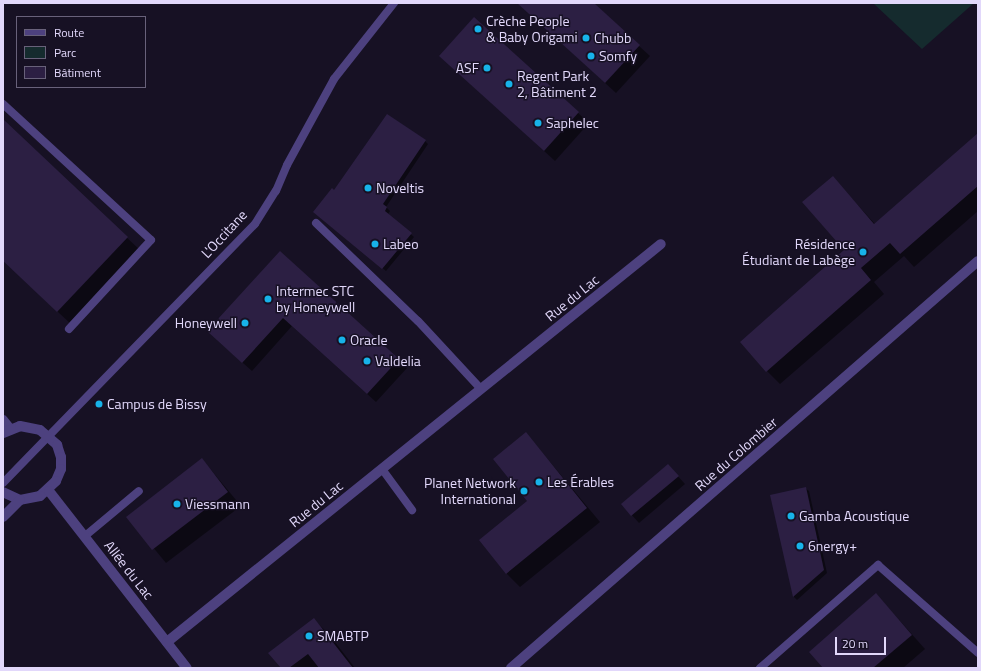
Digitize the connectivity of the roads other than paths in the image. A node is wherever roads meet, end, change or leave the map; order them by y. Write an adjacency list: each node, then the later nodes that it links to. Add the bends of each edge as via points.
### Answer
1 (394, 3): 10 (lane, L'Occitane, via 334,79 287,164 276,191 255,224)
2 (3, 104): 6 (lane, via 150,240)
3 (316, 223): 7 (lane, via 418,322)
4 (661, 244): 7 (street, Rue du Lac)
5 (978, 261): 23 (street, Rue du Colombier)
6 (69, 329)
7 (481, 389): 11 (street, Rue du Lac)
8 (3, 420): 9 (street)
9 (7, 431): 10 (street, via 30,427)
10 (49, 436): 12 (lane, L'Occitane); 13 (street, via 57,445 61,457 58,475)
11 (382, 469): 17 (lane); 20 (street, Rue du Lac)
12 (3, 483)
13 (49, 491): 16 (street, via 30,499); 19 (street, Allée du Lac)
14 (139, 491): 19 (lane)
15 (3, 492): 16 (street)
16 (20, 500): 18 (street)
17 (412, 510)
18 (3, 517)
19 (84, 536): 20 (street, Allée du Lac)
20 (167, 642): 22 (street, Allée du Lac)
21 (978, 653): 24 (lane, via 878,565)
22 (187, 668)
23 (511, 668)
24 (760, 668)

